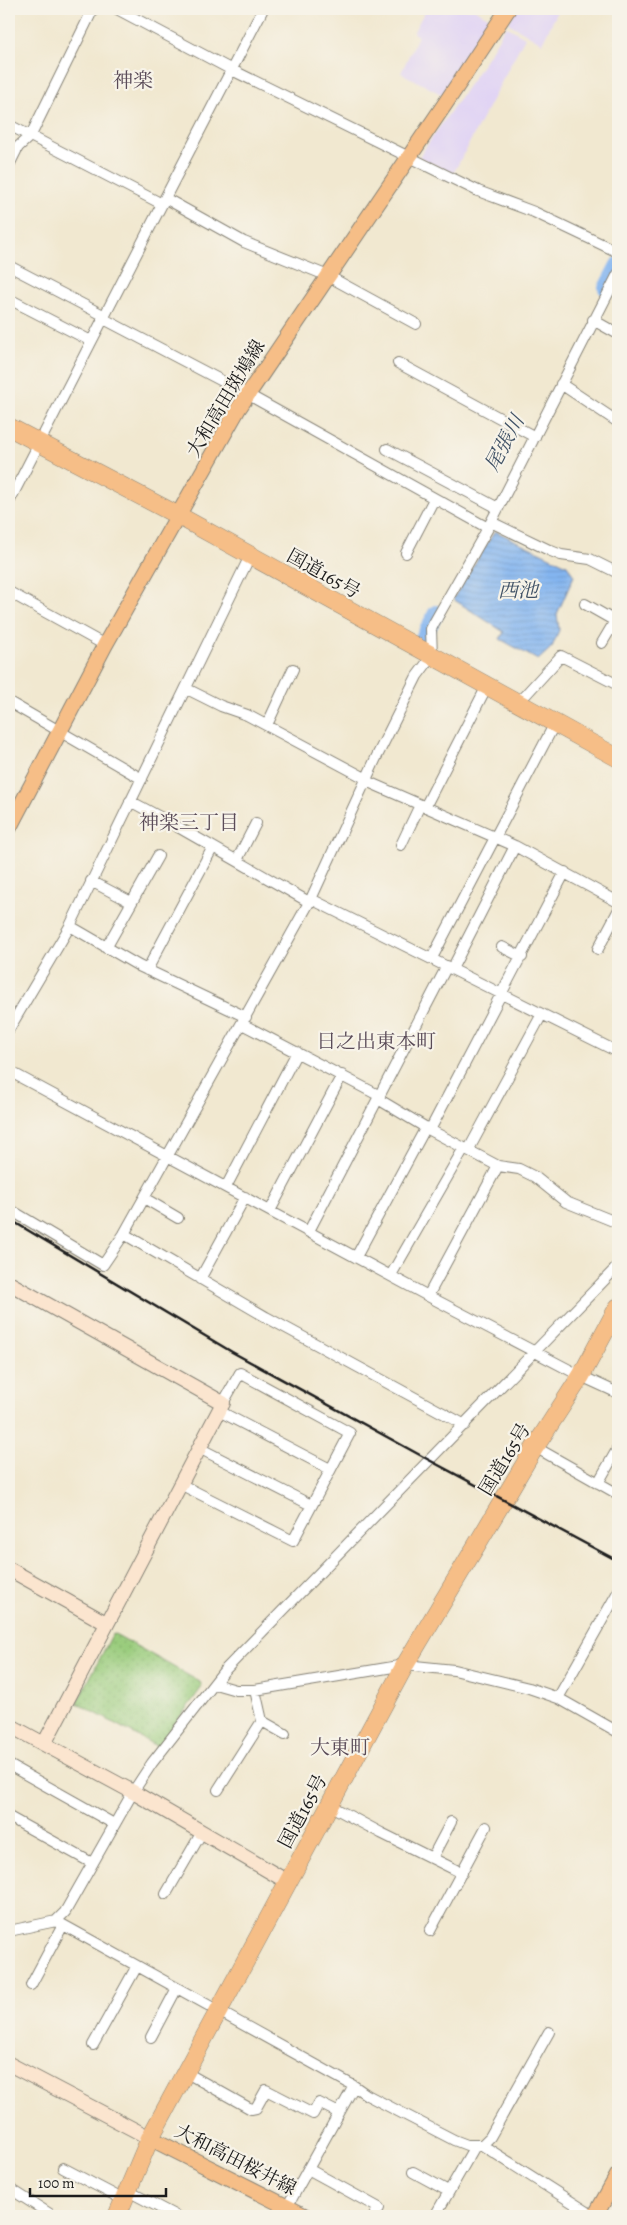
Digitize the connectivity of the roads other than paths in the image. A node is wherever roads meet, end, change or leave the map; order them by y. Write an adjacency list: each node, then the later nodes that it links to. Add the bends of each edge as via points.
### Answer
1 (93, 9): 7 (street)
2 (117, 9): 5 (street)
3 (264, 9): 5 (street)
4 (508, 9): 8 (main road, 大和高田斑鳩線)
5 (232, 70): 8 (street); 10 (street)
6 (9, 125): 7 (street)
7 (31, 135): 9 (street, via 18,147); 10 (street)
8 (409, 158): 11 (street, via 478,192 534,212); 14 (main road, 大和高田斑鳩線)
9 (9, 165)
10 (164, 201): 14 (street, via 244,242); 16 (street)
11 (618, 252)
12 (9, 266): 16 (street)
13 (618, 274): 17 (street)
14 (328, 276): 18 (street); 23 (main road, 大和高田斑鳩線)
15 (9, 299): 20 (street)
16 (102, 317): 20 (street); 23 (street)
17 (593, 320): 19 (street); 22 (street)
18 (416, 324)
19 (618, 334)
20 (91, 341): 27 (street)
21 (398, 363): 26 (street)
22 (561, 384): 24 (street); 26 (street)
23 (247, 394): 29 (street); 32 (main road, 大和高田斑鳩線)
24 (618, 422)
25 (9, 426): 27 (highway, 国道165号)
26 (532, 436): 31 (street)
27 (40, 442): 30 (street); 32 (highway, 国道165号)
28 (387, 449): 31 (street)
29 (434, 499): 33 (street); 34 (street)
30 (9, 502)
31 (495, 507): 33 (street)
32 (179, 516): 35 (highway, 国道165号); 41 (main road, 大和高田斑鳩線)
33 (487, 526): 36 (street, via 561,555 590,559); 42 (street, via 431,628)
34 (406, 553)
35 (250, 556): 42 (highway, 国道165号); 46 (street)
36 (618, 573)
37 (9, 592): 41 (street)
38 (585, 604): 39 (street)
39 (617, 618): 40 (street)
40 (602, 643)
41 (105, 645): 51 (main road, 大和高田斑鳩線)
42 (432, 656): 45 (highway, 国道165号); 54 (street, via 417,676)
43 (294, 669): 50 (street)
44 (618, 685): 48 (street, via 561,656)
45 (487, 686): 48 (highway, 国道165号); 56 (street)
46 (187, 689): 50 (street); 53 (street)
47 (9, 702): 51 (street)
48 (518, 703): 49 (highway, 国道165号)
49 (556, 723): 52 (highway, 国道165号); 59 (street)
50 (267, 725): 54 (street)
51 (58, 731): 53 (street); 58 (main road, 大和高田斑鳩線)
52 (618, 758)
53 (142, 779): 55 (street)
54 (367, 780): 56 (street); 68 (street)
55 (130, 801): 62 (street); 66 (street)
56 (422, 806): 59 (street); 60 (street)
57 (256, 823): 64 (street)
58 (9, 828)
59 (494, 837): 61 (street); 76 (street)
60 (401, 845)
61 (515, 846): 65 (street); 77 (street)
62 (213, 847): 64 (street); 78 (street)
63 (158, 856): 69 (street)
64 (237, 860): 68 (street)
65 (564, 872): 67 (street); 75 (street)
66 (91, 881): 69 (street); 71 (street)
67 (617, 898)
68 (310, 901): 76 (street); 81 (street)
69 (131, 902): 73 (street)
70 (618, 911): 74 (street)
71 (70, 926): 73 (street); 82 (street)
72 (502, 947): 75 (street)
73 (106, 948): 78 (street)
74 (598, 949)
75 (522, 957): 79 (street)
76 (432, 958): 77 (street)
77 (450, 967): 79 (street); 87 (street)
78 (147, 970): 81 (street)
79 (502, 995): 80 (street); 88 (street)
80 (542, 1014): 84 (street); 89 (street)
81 (244, 1021): 83 (street); 90 (street)
82 (9, 1029)
83 (297, 1052): 86 (street); 92 (street)
84 (618, 1052)
85 (9, 1071): 90 (street)
86 (342, 1075): 87 (street); 96 (street)
87 (379, 1097): 88 (street); 99 (street)
88 (428, 1128): 89 (street); 101 (street)
89 (466, 1148): 91 (street); 103 (street)
90 (167, 1156): 92 (street); 93 (street)
91 (498, 1166): 98 (street, via 519,1169 535,1177 566,1202); 106 (street)
92 (226, 1187): 94 (street)
93 (144, 1198): 97 (street); 100 (street)
94 (246, 1198): 96 (street); 104 (street)
95 (9, 1209): 100 (street, via 103,1265)
96 (270, 1210): 99 (street)
97 (178, 1218)
98 (618, 1223)
99 (309, 1231): 101 (street)
100 (124, 1234): 104 (street)
101 (356, 1257): 103 (street)
102 (618, 1266): 108 (street)
103 (390, 1275): 106 (street)
104 (200, 1278): 112 (street)
105 (9, 1283): 111 (street)
106 (428, 1296): 108 (street)
107 (618, 1306): 109 (highway, 国道165号)
108 (536, 1352): 109 (street); 112 (street)
109 (581, 1376): 110 (street); 113 (highway, 国道165号)
110 (618, 1393)
111 (221, 1407): 114 (street); 116 (street); 116 (street, via 240,1372 350,1433)
112 (465, 1425): 125 (street, via 224,1671)
113 (535, 1447): 117 (street); 124 (highway, 国道165号)
114 (199, 1448): 118 (street); 120 (street)
115 (618, 1450): 117 (street)
116 (330, 1468): 120 (street)
117 (598, 1483): 119 (street)
118 (180, 1484): 120 (street, via 293,1540); 123 (street)
119 (618, 1494)
120 (311, 1505)
121 (9, 1569): 123 (street)
122 (618, 1592): 127 (street)
123 (106, 1623): 132 (street)
124 (405, 1665): 126 (street); 127 (street, via 454,1670); 136 (highway, 国道165号)
125 (215, 1684): 126 (street, via 236,1690); 135 (street)
126 (255, 1690): 128 (street)
127 (558, 1698): 130 (street)
128 (262, 1720): 131 (street); 134 (street)
129 (9, 1725): 132 (street)
130 (618, 1732)
131 (284, 1734)
132 (44, 1744): 135 (street)
133 (9, 1766): 139 (street)
134 (218, 1790)
135 (133, 1792): 139 (street); 141 (street)
136 (329, 1805): 142 (street); 145 (highway, 国道165号)
137 (9, 1817): 143 (street)
138 (451, 1822): 142 (street)
139 (114, 1824): 143 (street)
140 (486, 1827): 144 (street)
141 (202, 1832): 145 (street); 146 (street)
142 (432, 1858): 144 (street)
143 (92, 1863): 147 (street)
144 (462, 1873): 148 (street)
145 (288, 1882): 153 (highway, 国道165号)
146 (166, 1894)
147 (60, 1923): 149 (street); 150 (street); 151 (street)
148 (430, 1930)
149 (9, 1932)
150 (137, 1966): 152 (street); 156 (street)
151 (31, 1985)
152 (177, 1988): 153 (street); 155 (street)
153 (218, 2012): 158 (highway, 国道165号); 159 (street)
154 (549, 2032): 162 (street, via 490,2137)
155 (151, 2037)
156 (93, 2045)
157 (9, 2064): 161 (street)
158 (185, 2072): 160 (street, via 251,2109 256,2108 266,2090 313,2114 319,2103); 161 (highway, 国道165号)
159 (354, 2086): 160 (street); 162 (street, via 454,2140)
160 (339, 2113): 164 (street)
161 (150, 2138): 169 (highway, 国道165号); 170 (main road, 大和高田桜井線)
162 (478, 2146): 168 (street); 176 (street)
163 (62, 2168): 169 (street)
164 (308, 2169): 170 (street); 174 (street, via 379,2208)
165 (413, 2172): 168 (street)
166 (618, 2175): 176 (main road)
167 (9, 2188): 171 (street)
168 (448, 2191): 175 (street)
169 (123, 2202): 172 (street)
170 (287, 2207): 173 (main road, 大和高田桜井線)
171 (53, 2216)
172 (176, 2216)
173 (305, 2216)
174 (374, 2216)
175 (435, 2216)
176 (597, 2216)

